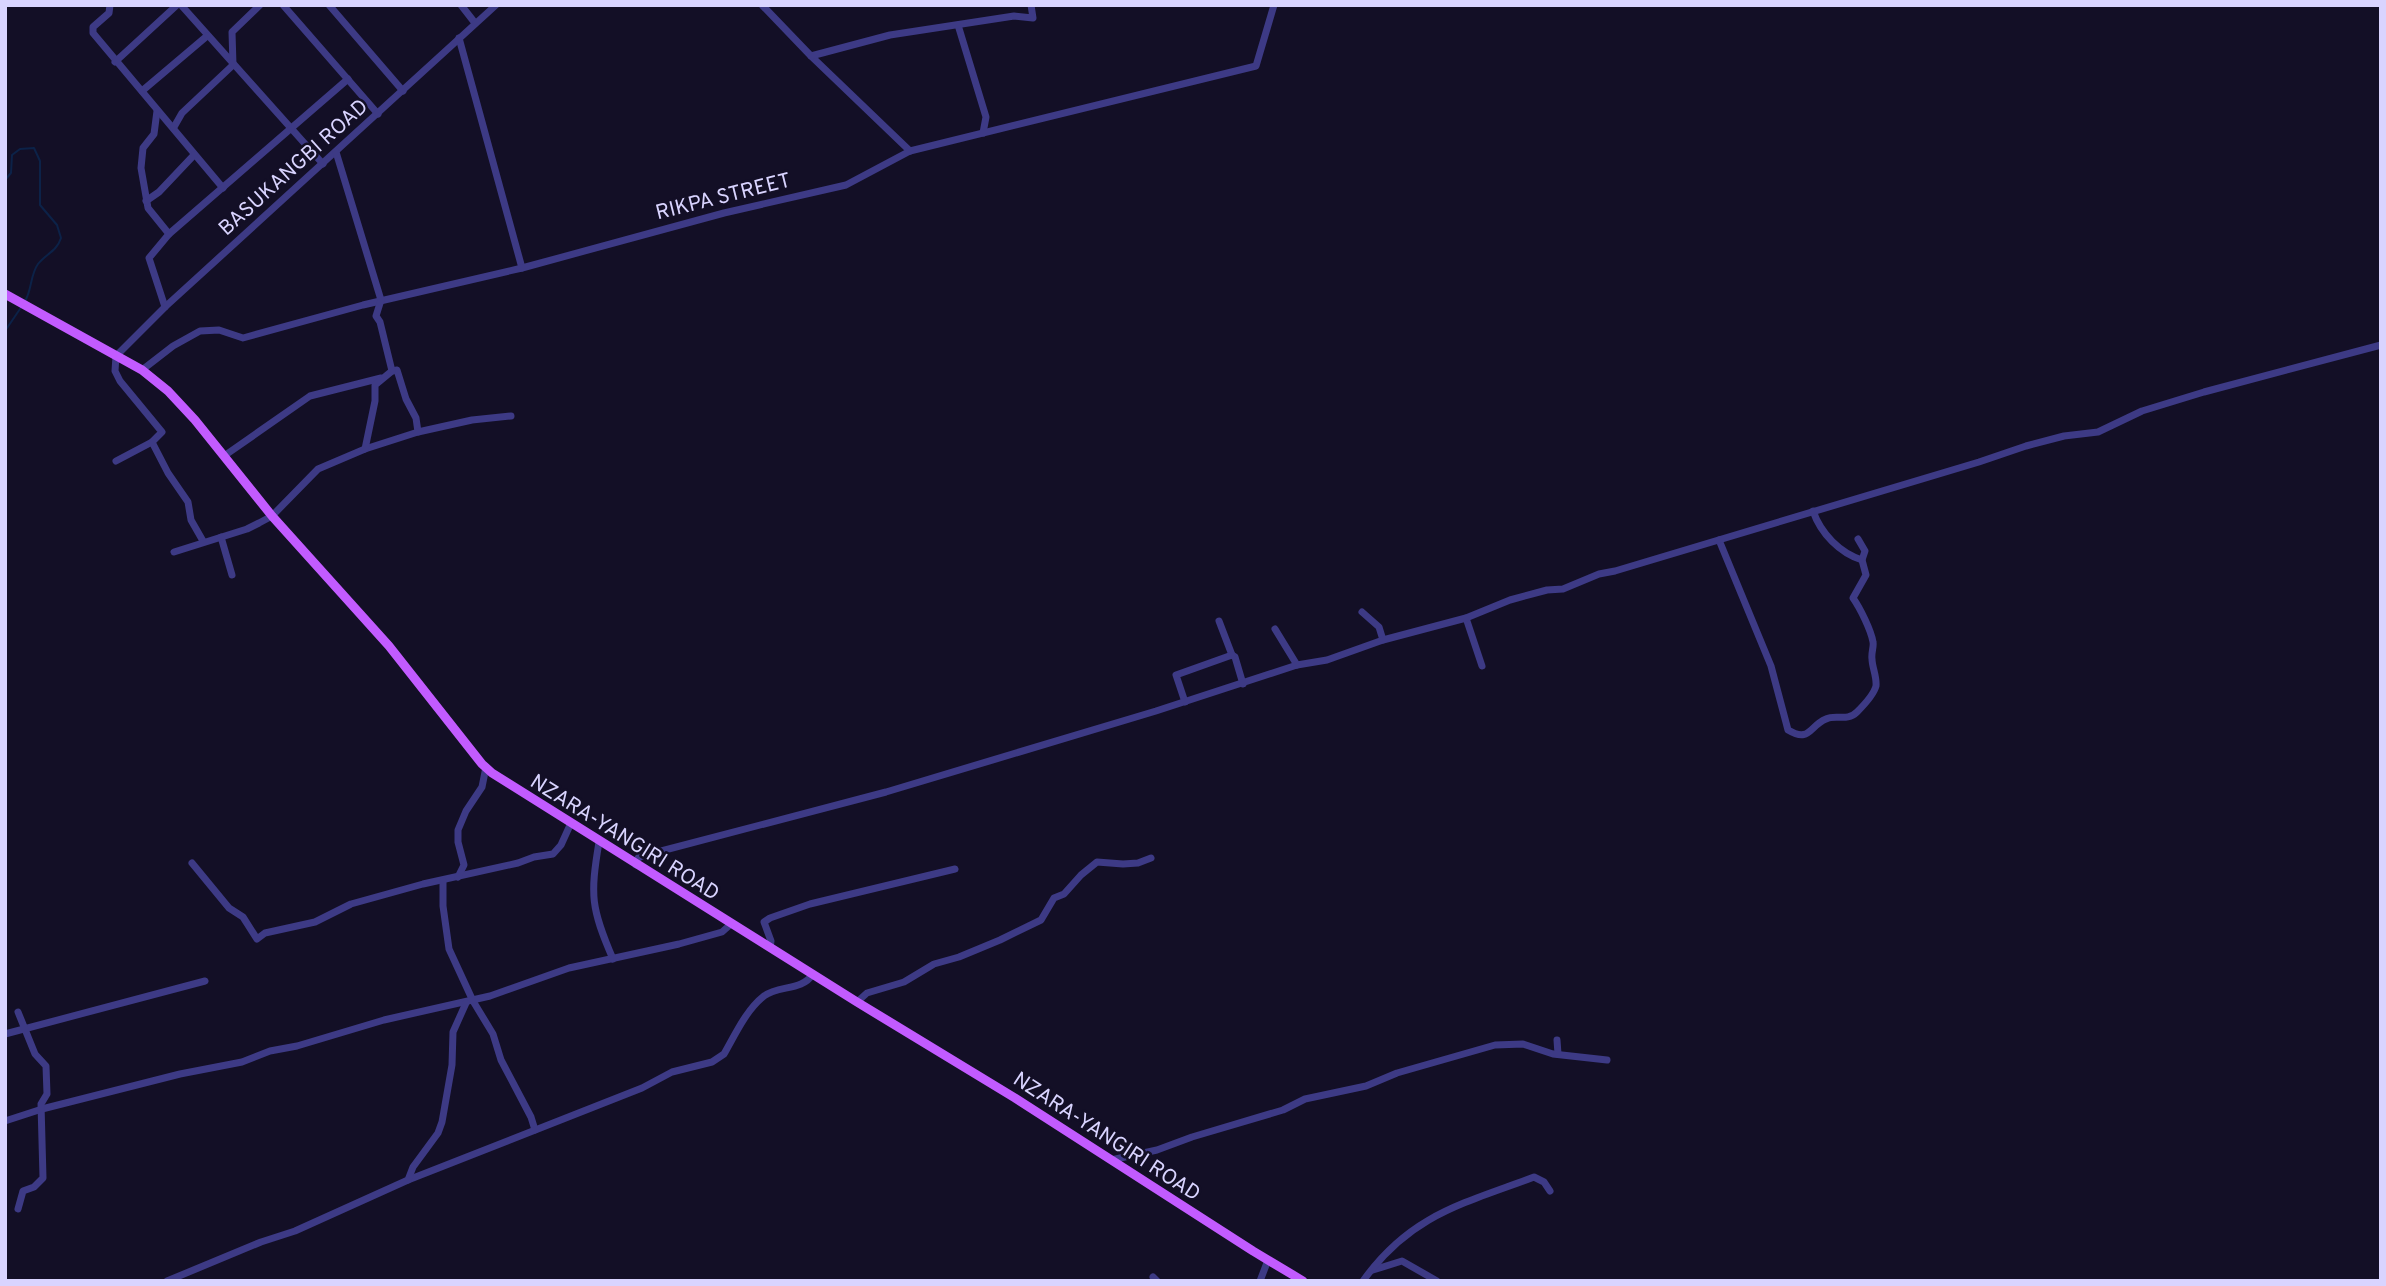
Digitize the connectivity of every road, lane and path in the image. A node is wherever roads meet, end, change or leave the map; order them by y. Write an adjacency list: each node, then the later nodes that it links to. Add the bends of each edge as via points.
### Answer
1 (117, 5): 12 (street)
2 (179, 5): 16 (street); 19 (street)
3 (260, 5): 20 (street, via 232,32)
4 (283, 5): 21 (street)
5 (329, 5): 23 (street)
6 (461, 5): 14 (street)
7 (484, 5): 14 (street)
8 (496, 5): 14 (street, BASUKANGBI ROAD)
9 (762, 5): 18 (street)
10 (1031, 5): 13 (street); 13 (street, via 1033,18)
11 (1274, 5): 28 (street, RIKPA STREET, via 1256,66)
12 (109, 9): 19 (street, via 91,30)
13 (1014, 16): 15 (street)
14 (478, 20): 17 (street, BASUKANGBI ROAD)
15 (958, 24): 18 (street, via 890,35); 28 (street, via 986,117)
16 (207, 36): 20 (street); 22 (street)
17 (459, 38): 23 (street, BASUKANGBI ROAD); 36 (street)
18 (811, 56): 29 (street)
19 (115, 62): 22 (street)
20 (233, 65): 26 (street, via 182,113); 27 (street)
21 (348, 79): 25 (street); 27 (street)
22 (142, 91): 24 (street)
23 (403, 91): 25 (street, BASUKANGBI ROAD)
24 (157, 111): 26 (street); 34 (street, via 154,134 140,160)
25 (378, 114): 30 (street, BASUKANGBI ROAD)
26 (174, 127): 31 (street)
27 (290, 129): 32 (street); 33 (street)
28 (984, 133): 29 (street, RIKPA STREET)
29 (910, 151): 36 (street, RIKPA STREET, via 846,185)
30 (336, 152): 32 (street, BASUKANGBI ROAD); 38 (street)
31 (194, 155): 33 (street); 34 (street)
32 (323, 164): 39 (street, BASUKANGBI ROAD)
33 (223, 188): 35 (street)
34 (146, 201): 35 (street)
35 (169, 234): 39 (street, via 149,258)
36 (522, 268): 38 (street, RIKPA STREET)
37 (5, 294): 41 (main road, NZARA-YANGIRI ROAD)
38 (381, 300): 42 (street, RIKPA STREET, via 243,338 219,330 201,331); 43 (street, via 376,316)
39 (165, 307): 41 (street, BASUKANGBI ROAD)
40 (2381, 345): 51 (street, via 2142,411 2098,432 2026,446)
41 (116, 356): 42 (main road, NZARA-YANGIRI ROAD); 47 (street, via 120,381 162,430)
42 (142, 370): 49 (main road, NZARA-YANGIRI ROAD, via 168,391)
43 (392, 371): 44 (street); 46 (street, via 397,370)
44 (381, 377): 48 (street, via 375,385); 49 (street, via 310,396)
45 (512, 416): 46 (street)
46 (418, 432): 48 (street)
47 (152, 442): 50 (street); 56 (street, via 188,502 191,520)
48 (365, 449): 52 (street, via 318,469)
49 (224, 456): 52 (main road, NZARA-YANGIRI ROAD)
50 (116, 461)
51 (1813, 511): 55 (street); 58 (street, via 1838,548)
52 (272, 516): 53 (street); 70 (main road, NZARA-YANGIRI ROAD, via 388,646)
53 (220, 537): 56 (street); 59 (street)
54 (1858, 539): 58 (street, via 1865,551)
55 (1719, 540): 58 (street, via 1771,666 1788,730 1799,735 1829,717 1847,718 1856,713 1876,685 1868,624 1853,598 1866,575); 61 (street, via 1599,573 1563,589 1510,600)
56 (203, 541): 57 (street)
57 (174, 551)
58 (1862, 560)
59 (232, 575)
60 (1362, 611): 64 (street, via 1379,627)
61 (1466, 618): 64 (street); 67 (street)
62 (1219, 621): 65 (street)
63 (1275, 629): 66 (street)
64 (1383, 640): 66 (street, via 1327,660)
65 (1232, 655): 68 (street); 69 (street, via 1176,675)
66 (1297, 665): 68 (street)
67 (1482, 666)
68 (1243, 684): 69 (street)
69 (1185, 702): 75 (street, via 886,792 642,856)
70 (486, 767): 71 (main road, NZARA-YANGIRI ROAD); 76 (street, via 482,788 458,830)
71 (571, 823): 72 (main road, NZARA-YANGIRI ROAD); 78 (street, via 553,854)
72 (600, 842): 75 (main road, NZARA-YANGIRI ROAD); 83 (street, via 592,886 597,922)
73 (1151, 858): 87 (street, via 1123,864 1097,862 1054,898 1041,920 934,964 904,982 867,993)
74 (192, 863): 80 (street, via 229,908 243,917 257,939 265,933 315,922 351,904)
75 (636, 865): 81 (main road, NZARA-YANGIRI ROAD)
76 (464, 866): 78 (street); 79 (street)
77 (955, 869): 82 (street, via 770,918 765,922)
78 (468, 876): 79 (street)
79 (458, 877): 80 (street)
80 (443, 881): 86 (street, via 449,949)
81 (731, 924): 82 (main road, NZARA-YANGIRI ROAD); 83 (street, via 716,933)
82 (770, 948): 84 (main road, NZARA-YANGIRI ROAD)
83 (613, 959): 86 (street, via 569,968)
84 (813, 974): 87 (main road, NZARA-YANGIRI ROAD); 96 (street, via 804,983 764,996 718,1059 672,1072)
85 (205, 981): 89 (street)
86 (469, 1002): 94 (street); 96 (street, via 492,1034); 98 (street, via 453,1032 442,1122)
87 (857, 1002): 97 (main road, NZARA-YANGIRI ROAD)
88 (18, 1012): 89 (street)
89 (25, 1030): 90 (street); 94 (street, via 46,1066 47,1094)
90 (5, 1034)
91 (1557, 1040): 92 (street)
92 (1558, 1054): 93 (street); 97 (street, via 1523,1044 1495,1045 1366,1086 1305,1099 1157,1150)
93 (1608, 1060)
94 (42, 1109): 95 (street); 100 (street, via 43,1178 23,1191)
95 (5, 1121)
96 (535, 1130): 98 (street)
97 (1111, 1160): 101 (main road, NZARA-YANGIRI ROAD)
98 (408, 1180): 103 (street)
99 (1550, 1191): 102 (street, via 1534,1177 1447,1210 1411,1230)
100 (18, 1209)
101 (1268, 1260): 104 (street); 105 (main road, NZARA-YANGIRI ROAD)
102 (1372, 1270): 106 (street); 107 (street, via 1402,1261)
103 (167, 1281)
104 (1260, 1281)
105 (1303, 1281)
106 (1363, 1281)
107 (1437, 1281)

